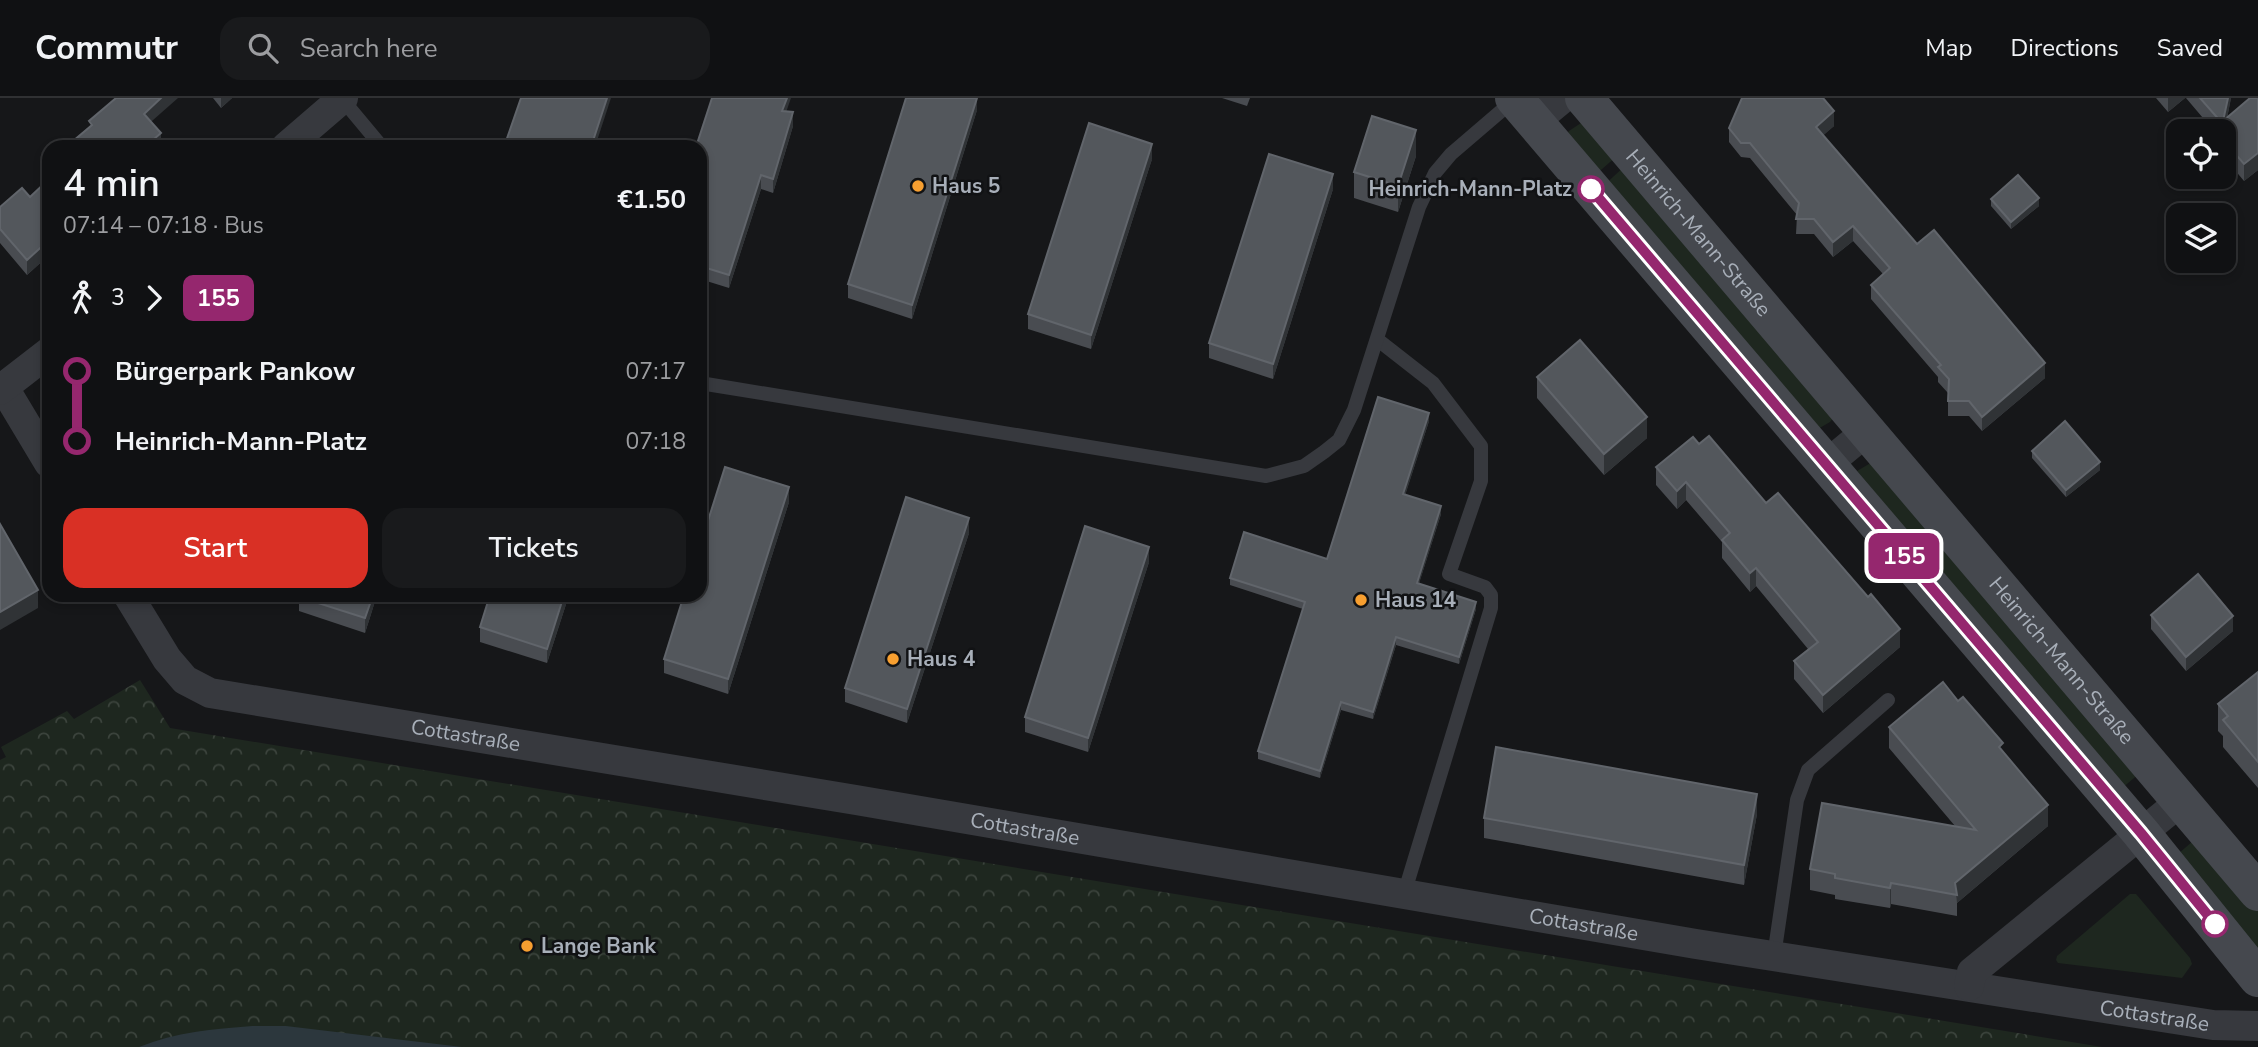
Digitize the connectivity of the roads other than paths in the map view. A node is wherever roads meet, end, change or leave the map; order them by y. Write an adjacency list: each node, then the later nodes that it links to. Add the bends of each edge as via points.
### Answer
1 (342, 98): 5 (street); 6 (lane)
2 (1563, 98): 4 (street)
3 (1584, 98): 11 (main road, Heinrich-Mann-Straße)
4 (1521, 106): 7 (lane, via 1451,154 1435,173 1419,207); 13 (main road)
5 (294, 140)
6 (376, 140)
7 (1378, 340): 9 (lane, via 1339,440 1304,466 1266,476); 19 (lane, via 1433,383 1480,446 1481,481 1449,574 1485,586 1492,595)
8 (42, 358): 10 (street)
9 (707, 384)
10 (2, 389): 12 (street)
11 (1867, 430): 13 (street); 16 (main road, Heinrich-Mann-Straße)
12 (42, 452)
13 (1826, 465): 17 (main road)
14 (132, 602): 19 (street, Cottastraße, via 167,659 185,680 210,693)
15 (1888, 700): 20 (lane, via 1808,770 1797,800)
16 (2181, 801): 17 (street); 18 (main road, Heinrich-Mann-Straße)
17 (2141, 833): 21 (main road); 22 (street, via 1972,972)
18 (2258, 892)
19 (1404, 894): 20 (street, Cottastraße)
20 (1774, 956): 22 (street, Cottastraße)
21 (2258, 978)
22 (1969, 986): 23 (street, Cottastraße, via 2213,1025)
23 (2258, 1026)

